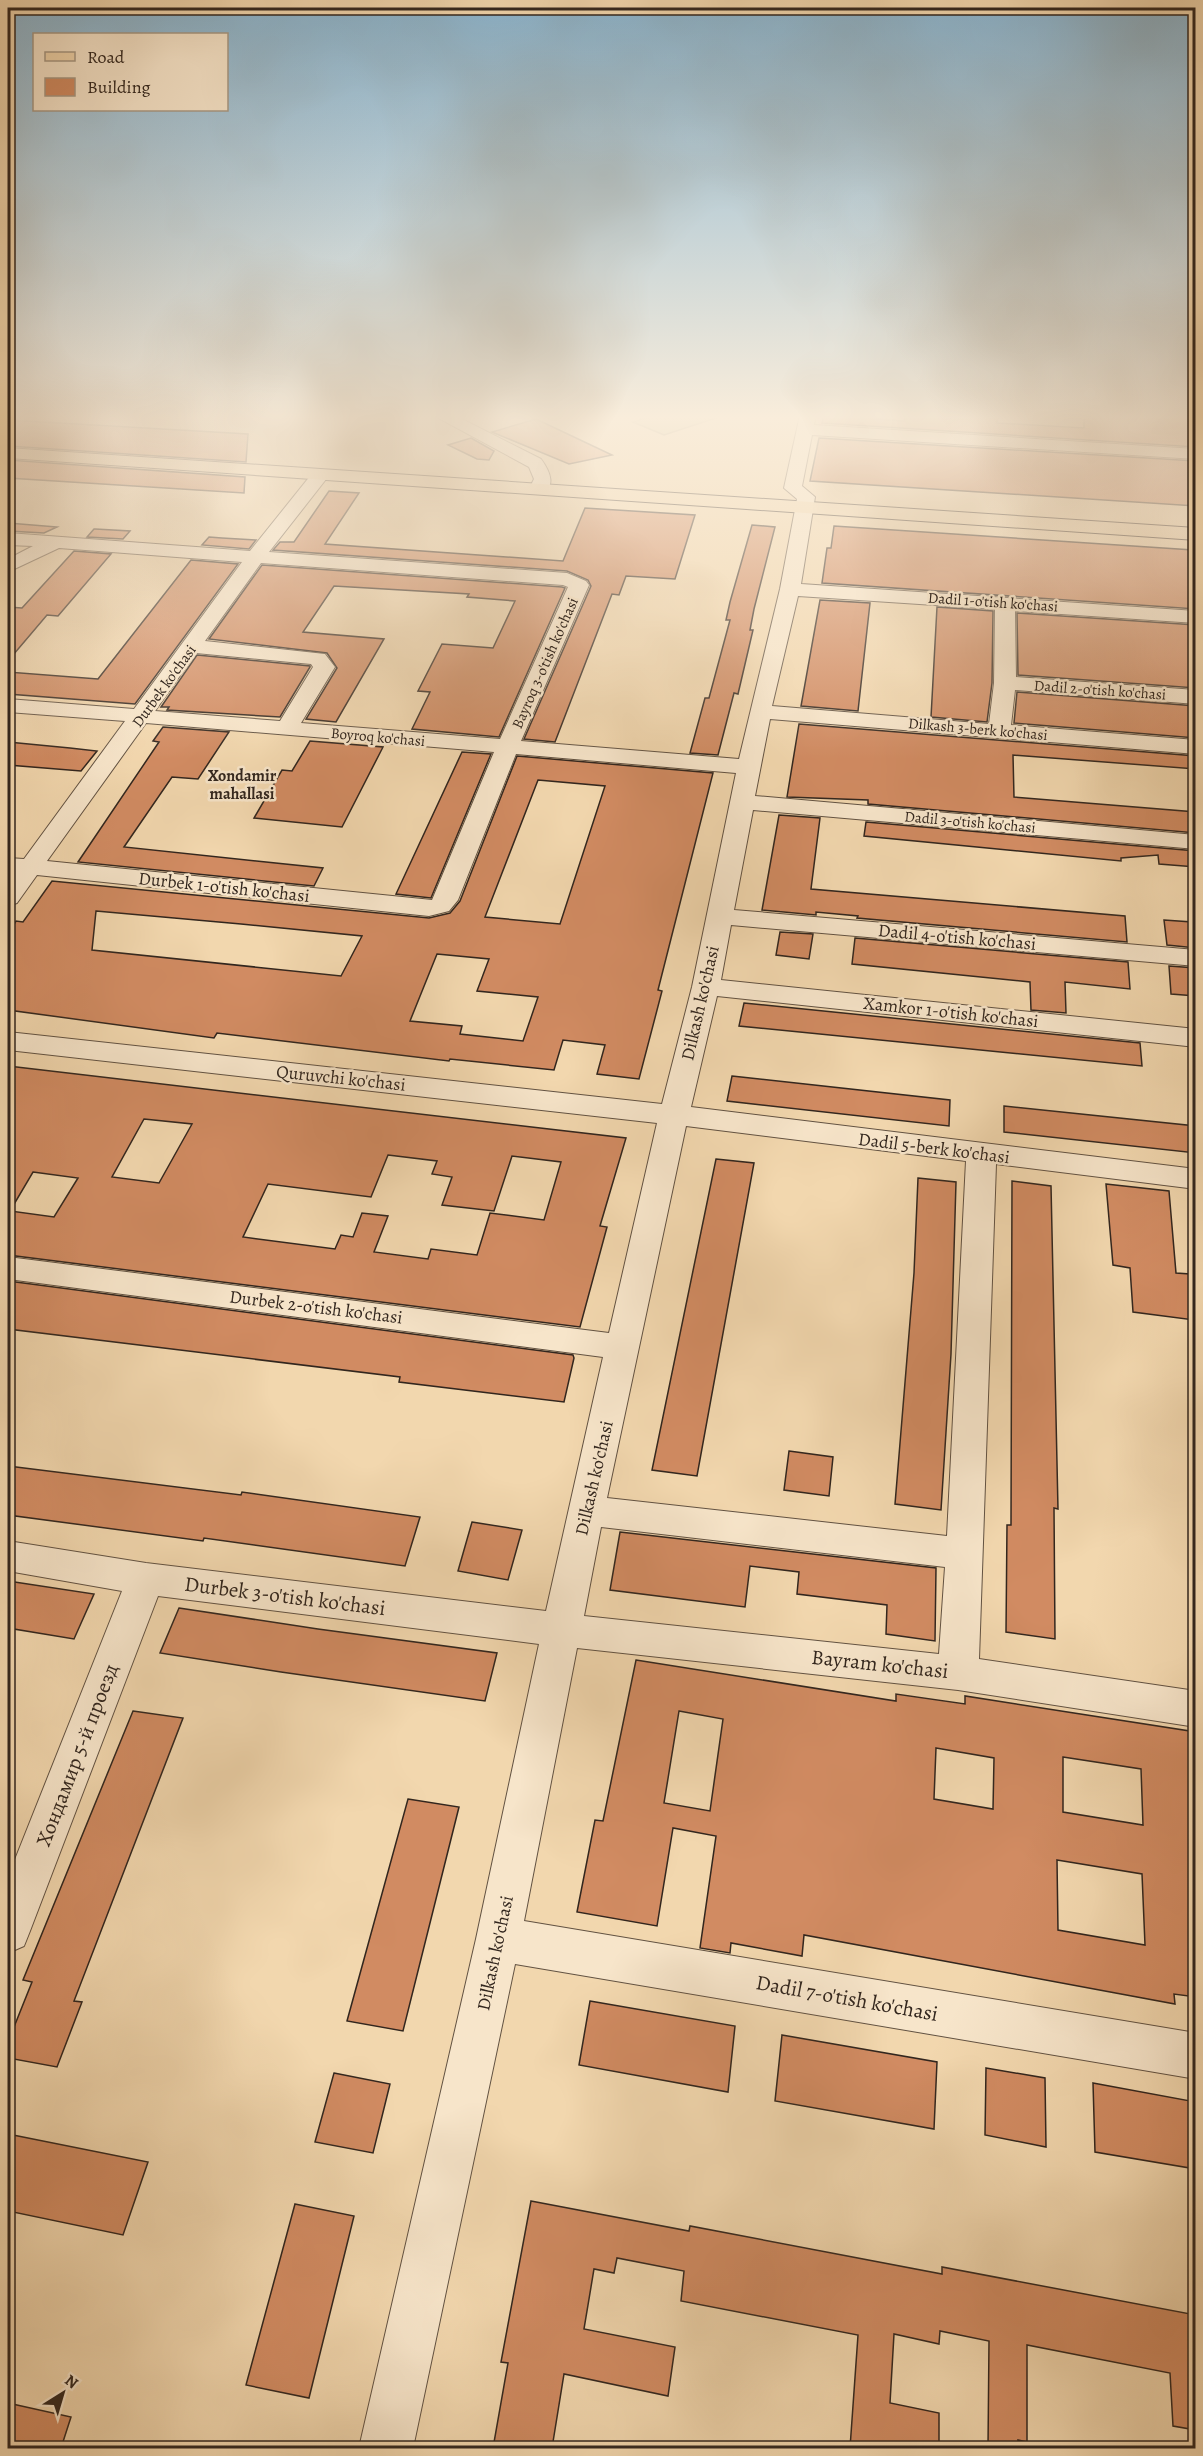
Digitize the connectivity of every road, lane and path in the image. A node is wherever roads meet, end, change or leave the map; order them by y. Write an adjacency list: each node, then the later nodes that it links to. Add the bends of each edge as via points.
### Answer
1 (277, 530): 7 (street, Durbek ko'chasi)
2 (800, 530): 9 (street, Dilkash ko'chasi)
3 (1142, 530): 4 (main road)
4 (1196, 534)
5 (8, 540): 6 (street, Bayroq 3-o'tish ko'chasi)
6 (53, 544): 7 (street, Bayroq 3-o'tish ko'chasi); 8 (street)
7 (255, 557): 12 (street, Durbek ko'chasi); 21 (street, Bayroq 3-o'tish ko'chasi, via 576,581 579,585)
8 (8, 566)
9 (790, 589): 10 (street, Dadil 1-o'tish ko'chasi); 16 (street, Dilkash ko'chasi)
10 (1005, 602): 11 (street, Dadil 1-o'tish ko'chasi); 13 (street)
11 (1196, 617)
12 (192, 646): 17 (street, Durbek ko'chasi); 18 (street, via 318,658 323,662 324,667)
13 (1005, 683): 14 (street, Dadil 2-o'tish ko'chasi); 19 (street)
14 (1196, 697)
15 (8, 705): 17 (street, Boyroq ko'chasi)
16 (760, 712): 19 (street, Dilkash 3-berk ko'chasi); 22 (street, Dilkash ko'chasi)
17 (141, 717): 18 (street, Boyroq ko'chasi); 25 (street, Durbek ko'chasi)
18 (286, 729): 21 (street, Boyroq ko'chasi)
19 (999, 731): 20 (street, Dilkash 3-berk ko'chasi)
20 (1196, 747)
21 (507, 748): 22 (street, Boyroq ko'chasi); 27 (street, Bayroq 3-o'tish ko'chasi)
22 (749, 767): 23 (street, Dilkash ko'chasi)
23 (744, 802): 24 (street, Dadil 3-o'tish ko'chasi); 28 (street, Dilkash ko'chasi)
24 (1196, 842)
25 (19, 866): 26 (street, Durbek ko'chasi); 27 (street, Durbek 1-o'tish ko'chasi, via 429,908)
26 (8, 898)
27 (440, 906)
28 (719, 916): 29 (street, Dadil 4-o'tish ko'chasi); 30 (street, Dilkash ko'chasi)
29 (1196, 958)
30 (706, 987): 31 (street, Xamkor 1-o'tish ko'chasi); 33 (street, Dilkash ko'chasi)
31 (1196, 1038)
32 (8, 1041): 33 (street, Quruvchi ko'chasi)
33 (674, 1115): 34 (street, Dadil 5-berk ko'chasi); 37 (street, Dilkash ko'chasi)
34 (981, 1155): 35 (street, Dadil 5-berk ko'chasi); 39 (street)
35 (1196, 1179)
36 (8, 1268): 37 (street, Durbek 2-o'tish ko'chasi)
37 (624, 1347): 38 (street, Dilkash ko'chasi)
38 (586, 1510): 39 (street); 42 (street, Dilkash ko'chasi)
39 (965, 1554): 43 (street)
40 (8, 1556): 41 (street, Durbek 3-o'tish ko'chasi)
41 (146, 1579): 42 (street, Durbek 3-o'tish ko'chasi); 45 (street, Хондамир 5-й проезд)
42 (563, 1630): 43 (street, Bayram ko'chasi); 46 (street, Dilkash ko'chasi)
43 (958, 1673): 44 (street, Bayram ko'chasi)
44 (1196, 1709)
45 (8, 1931)
46 (498, 1939): 47 (street, Dadil 7-o'tish ko'chasi); 48 (street, Dilkash ko'chasi)
47 (1196, 2056)
48 (386, 2448)

